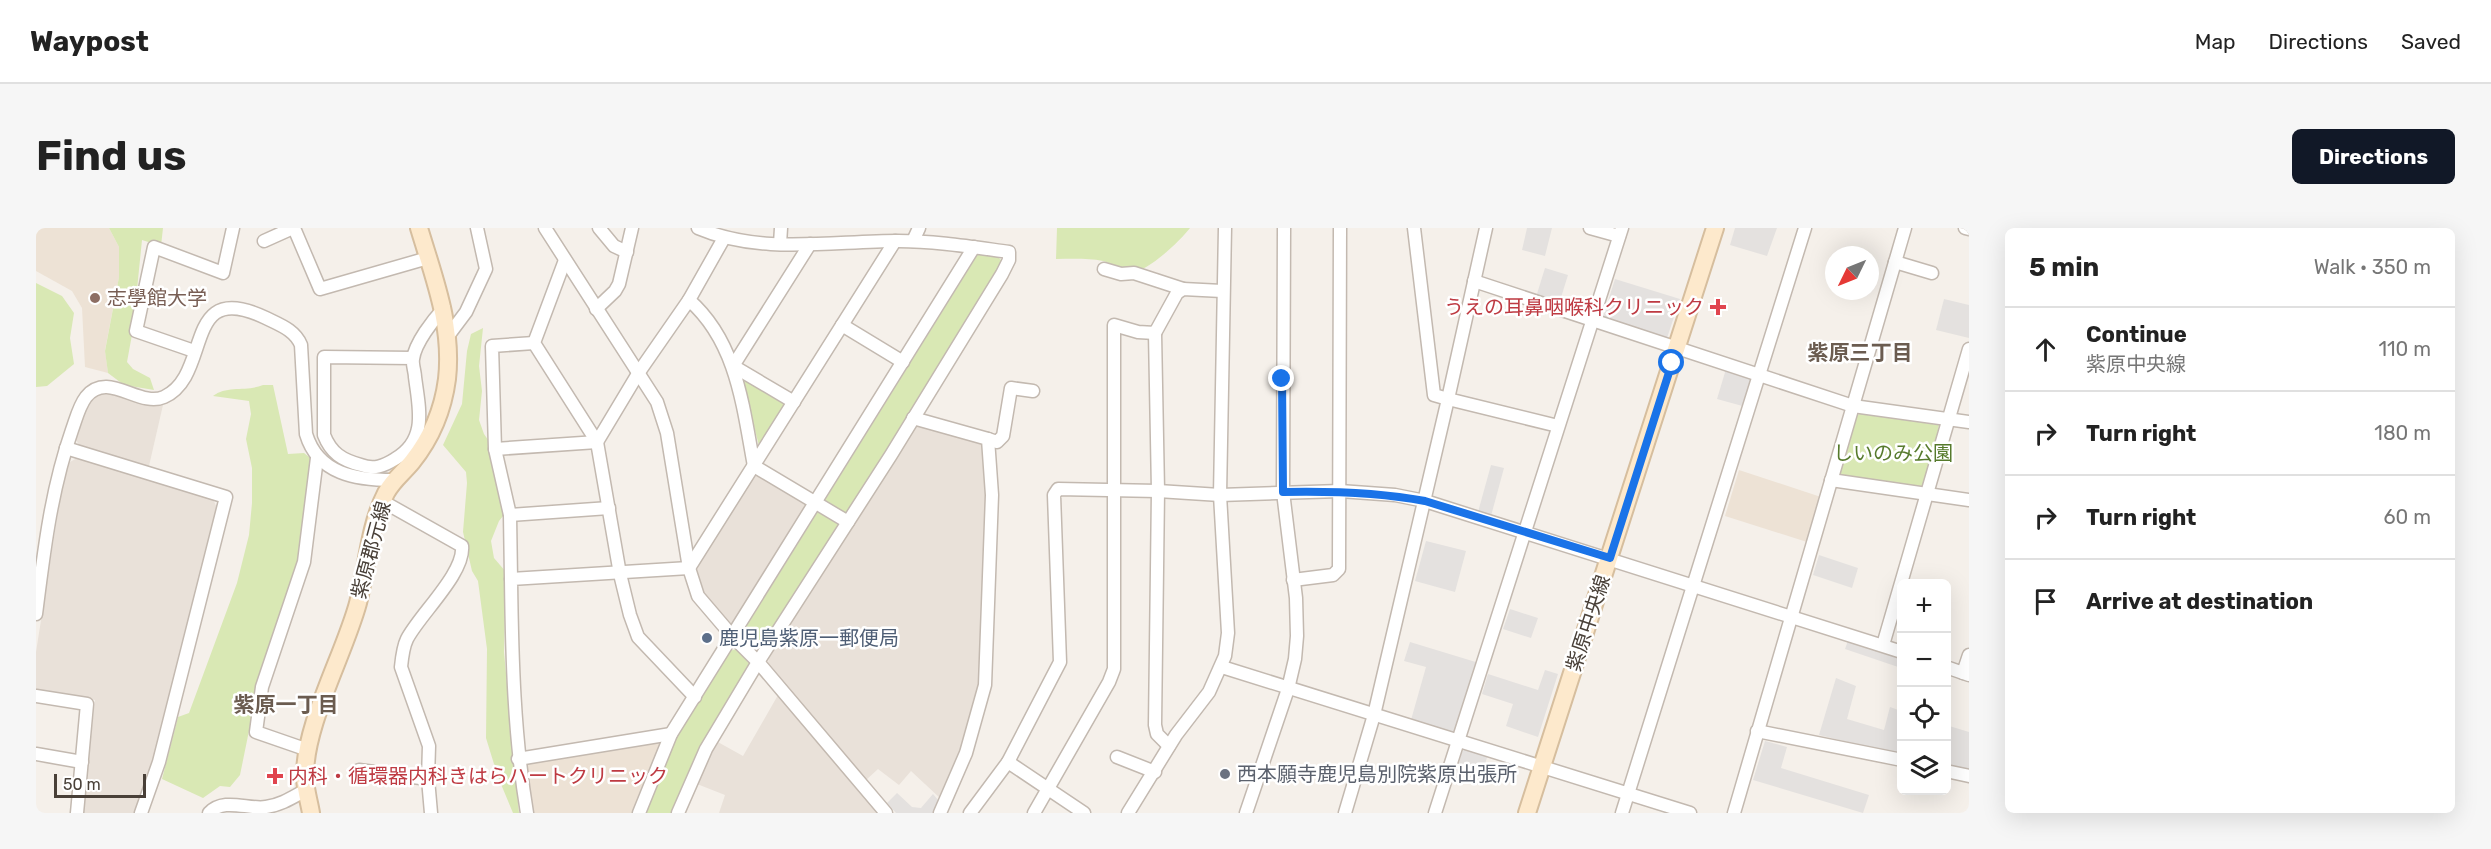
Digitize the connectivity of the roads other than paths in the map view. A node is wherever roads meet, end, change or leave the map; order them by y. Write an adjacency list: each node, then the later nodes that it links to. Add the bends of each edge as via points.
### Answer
1 (233, 228): 47 (street, via 223,273 154,247 136,331)
2 (293, 228): 22 (street); 29 (street, via 320,289)
3 (419, 228): 29 (street, 紫原郡元線)
4 (477, 228): 43 (street, via 486,269 466,312)
5 (545, 228): 30 (street)
6 (599, 228): 28 (street, via 614,246)
7 (632, 228): 28 (street)
8 (698, 228): 21 (street)
9 (781, 228): 25 (street)
10 (919, 228): 24 (street)
11 (1225, 228): 36 (street)
12 (1284, 228): 72 (street)
13 (1340, 228): 71 (street)
14 (1414, 228): 54 (street, via 1434,395)
15 (1486, 228): 34 (street)
16 (1590, 228): 20 (street)
17 (1716, 228): 45 (street, 紫原中央線)
18 (1805, 228): 52 (street)
19 (1905, 228): 31 (street)
20 (1620, 232): 40 (street)
21 (724, 238): 25 (street); 37 (street)
22 (264, 241)
23 (895, 241): 24 (street); 26 (street); 41 (street)
24 (913, 241): 27 (street)
25 (780, 244): 26 (street)
26 (810, 244): 50 (street)
27 (974, 247): 49 (street); 57 (street, via 1009,252 1009,260)
28 (627, 252): 39 (street, via 619,284)
29 (428, 258): 38 (street, 紫原郡元線)
30 (566, 260): 39 (street); 44 (street)
31 (1895, 262): 33 (street); 56 (street)
32 (1104, 269): 35 (street, via 1134,273)
33 (1932, 273)
34 (1474, 281): 40 (street); 54 (street)
35 (1183, 289): 36 (street); 42 (street)
36 (1222, 291): 73 (street)
37 (689, 300): 50 (street, via 708,318); 51 (street)
38 (444, 308): 43 (street, 紫原郡元線); 48 (street, via 430,324)
39 (596, 309): 51 (street)
40 (1592, 321): 45 (street); 60 (street)
41 (842, 325): 49 (street); 55 (street)
42 (1155, 333): 69 (street, via 1114,325); 70 (street)
43 (448, 336): 67 (street, 紫原郡元線, via 447,380 436,422 423,448)
44 (534, 343): 62 (street); 64 (street, via 492,346)
45 (1677, 349): 52 (street); 84 (street, 紫原中央線)
46 (1969, 349): 58 (street)
47 (194, 351): 63 (street, via 183,381 160,398 111,387 94,390 79,409); 65 (street, via 204,326 221,310 234,307 247,309 290,330 301,345 306,434)
48 (413, 358): 48 (street, via 420,424 414,442 399,458 381,467 366,467 335,454 324,435 324,357)
49 (903, 362): 78 (street)
50 (733, 366): 55 (street); 66 (street)
51 (639, 372): 62 (street); 85 (street, via 657,402 668,433)
52 (1758, 375): 56 (street); 90 (street)
53 (1033, 391): 61 (street, via 1011,388 1003,436 997,442)
54 (1448, 399): 60 (street); 77 (street)
55 (794, 402): 66 (street)
56 (1853, 406): 58 (street); 68 (street)
57 (913, 418): 61 (street); 81 (street)
58 (1949, 420): 59 (street); 74 (street)
59 (1969, 422)
60 (1558, 426): 83 (street)
61 (988, 439): 135 (street, via 992,495 986,685 966,753)
62 (597, 442): 64 (street); 79 (street)
63 (66, 448): 82 (street); 127 (street, via 226,497 159,762)
64 (495, 449): 80 (street)
65 (317, 458): 67 (street, via 355,477); 110 (street, via 304,562 262,687 256,732)
66 (754, 466): 78 (street); 85 (street)
67 (393, 480): 76 (street, 紫原郡元線)
68 (1831, 480): 74 (street); 93 (street)
69 (1115, 489): 70 (street); 116 (street, via 1058,489 1054,495 1060,662); 123 (street, via 1114,669)
70 (1158, 491): 73 (street); 109 (street, via 1155,726)
71 (1340, 491): 72 (street); 77 (street); 89 (street, via 1339,569 1333,575)
72 (1283, 492): 73 (street); 89 (street)
73 (1221, 495): 99 (street, via 1228,633)
74 (1928, 496): 75 (street); 88 (street)
75 (1969, 500)
76 (382, 501): 110 (street, 紫原郡元線, via 357,605); 122 (street, via 462,546 463,554 444,589 414,627 402,654 404,679 429,746)
77 (1425, 501): 83 (street); 105 (street)
78 (815, 504): 81 (street); 94 (street)
79 (609, 507): 80 (street); 86 (street)
80 (510, 515): 87 (street)
81 (848, 522): 98 (street)
82 (42, 530): 92 (street)
83 (1526, 532): 84 (street); 108 (street)
84 (1610, 558): 90 (street); 117 (street, 紫原中央線)
85 (688, 568): 86 (street); 94 (street, via 698,596)
86 (620, 574): 87 (street); 104 (street, via 638,637)
87 (511, 579): 113 (street)
88 (1905, 579)
89 (1293, 580): 102 (street, via 1297,626)
90 (1692, 585): 93 (street); 125 (street)
91 (1897, 604): 95 (street)
92 (36, 614)
93 (1790, 617): 95 (street); 106 (street)
94 (733, 637): 98 (street); 104 (street)
95 (1883, 645): 96 (street)
96 (1897, 650)
97 (1969, 655): 101 (street)
98 (758, 662): 133 (street, via 706,749); 134 (street)
99 (1222, 667): 102 (street); 109 (street, via 1209,692)
100 (1951, 668): 101 (street)
101 (1966, 674)
102 (1288, 689): 105 (street); 140 (street)
103 (36, 696): 115 (street, via 87,705)
104 (695, 697): 107 (street)
105 (1374, 715): 108 (street); 141 (street)
106 (1757, 731): 114 (street); 146 (street)
107 (672, 734): 113 (street); 132 (street)
108 (1458, 741): 117 (street); 142 (street)
109 (1169, 746): 119 (street)
110 (308, 750): 124 (street, 紫原郡元線)
111 (36, 754): 115 (street)
112 (1117, 757): 119 (street)
113 (518, 759): 131 (street)
114 (1897, 759)
115 (82, 762): 126 (street)
116 (1008, 762): 123 (street); 136 (street)
117 (1542, 767): 125 (street); 143 (street, 紫原中央線)
118 (359, 770): 122 (street)
119 (1155, 772): 139 (street)
120 (1951, 772): 121 (street)
121 (1969, 776)
122 (428, 779): 130 (street)
123 (1047, 789): 137 (street); 138 (street)
124 (306, 790): 128 (street, via 283,803 263,808 230,804); 129 (street, 紫原郡元線)
125 (1628, 794): 144 (street); 145 (street)
126 (77, 813)
127 (141, 813)
128 (209, 813)
129 (311, 813)
130 (431, 813)
131 (527, 813)
132 (639, 813)
133 (678, 813)
134 (886, 813)
135 (940, 813)
136 (970, 813)
137 (1034, 813)
138 (1084, 813)
139 (1128, 813)
140 (1246, 813)
141 (1345, 813)
142 (1435, 813)
143 (1527, 813)
144 (1622, 813)
145 (1690, 813)
146 (1734, 813)

